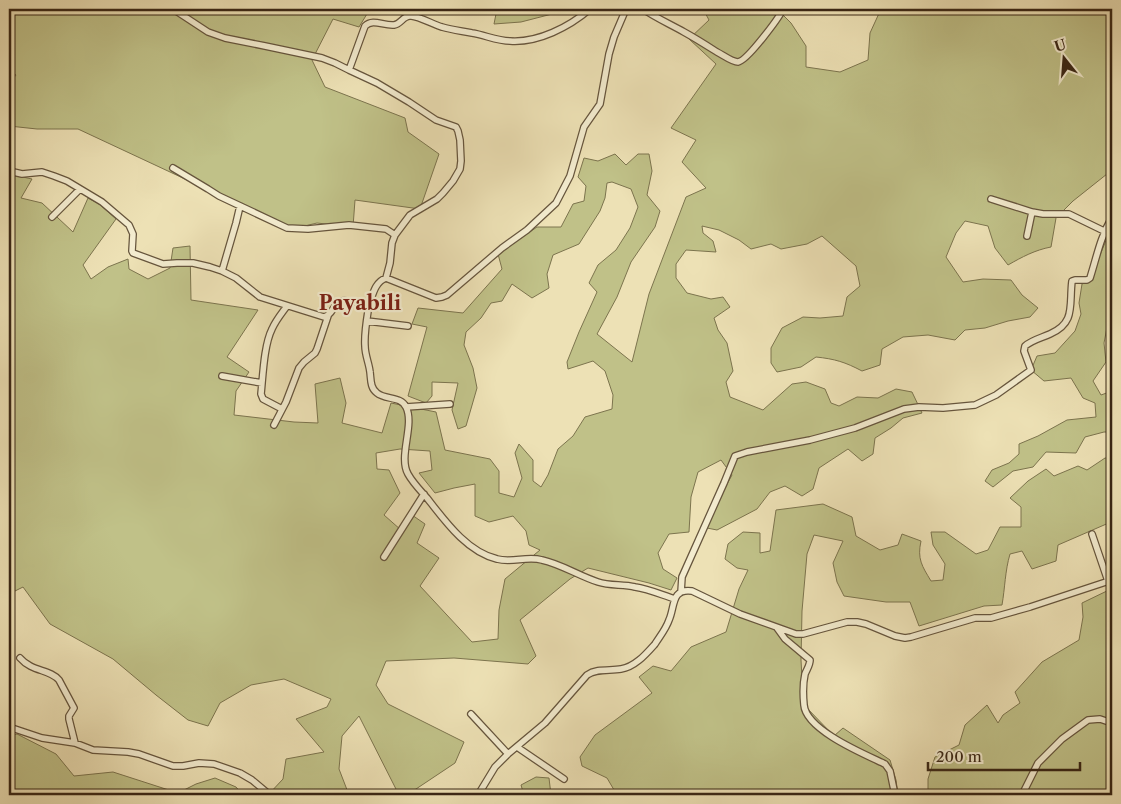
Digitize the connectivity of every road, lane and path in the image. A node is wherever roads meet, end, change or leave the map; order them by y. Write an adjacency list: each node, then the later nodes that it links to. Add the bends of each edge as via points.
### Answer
1 (173, 9): 6 (street, via 215,35 322,58)
2 (590, 9): 6 (street, via 546,36 510,42 444,28 412,16 395,25 368,23)
3 (626, 9): 19 (street, via 609,54 601,100 584,127 570,176 556,203 447,295 436,298)
4 (643, 9): 5 (street, via 739,62)
5 (783, 9)
6 (349, 70): 16 (street, via 378,83 436,120 453,125 458,131 461,160 453,181 437,199 410,215)
7 (173, 168): 11 (street)
8 (9, 171): 9 (street, via 22,174 42,172)
9 (80, 189): 13 (street); 18 (street, via 102,202 129,225 133,234 133,253 163,264 192,264)
10 (991, 199): 12 (street)
11 (240, 206): 16 (street, via 290,229 349,225 386,229); 18 (street)
12 (1032, 212): 15 (street, via 1069,214); 17 (street)
13 (52, 217)
14 (1112, 217): 15 (street)
15 (1104, 231): 35 (street, via 1090,278 1072,281 1072,303 1067,321 1061,328 1026,346 1024,351 1031,370 996,395 967,406 904,409 855,428 735,456 682,577)
16 (394, 235): 19 (street)
17 (1027, 236)
18 (222, 270): 21 (street, via 260,297)
19 (386, 278): 20 (street, via 377,284)
20 (369, 305): 22 (street, via 341,301); 23 (street)
21 (287, 306): 22 (street); 26 (street, via 270,334)
22 (328, 316): 29 (street, via 317,349 299,368)
23 (367, 321): 24 (street); 28 (street, via 365,348 372,387 377,393 402,402)
24 (408, 326)
25 (222, 376): 26 (street)
26 (262, 383): 29 (street, via 263,399)
27 (450, 404): 28 (street)
28 (406, 407): 31 (street, via 405,465)
29 (282, 409): 30 (street)
30 (274, 425)
31 (424, 494): 33 (street); 36 (street, via 458,534 488,556 504,560 545,560 599,582 637,587)
32 (1092, 534): 34 (street)
33 (384, 557)
34 (1110, 580): 37 (street, via 1030,607 990,618 975,618 905,638 857,622 800,635)
35 (681, 592): 36 (street); 37 (street, via 692,591)
36 (675, 599): 43 (street, via 666,628 641,659 628,668 590,673 545,723)
37 (777, 628): 48 (street, via 794,648 810,660 804,682 807,715 833,738 885,764 890,771)
38 (20, 658): 42 (street, via 59,680 74,708 69,720)
39 (471, 714): 44 (street)
40 (1112, 723): 49 (street, via 1100,718 1088,720 1062,739 1038,763)
41 (9, 727): 42 (street, via 42,738)
42 (74, 743): 46 (street, via 97,751 140,754 173,766 214,764 240,773)
43 (517, 747): 44 (street); 45 (street)
44 (508, 754): 47 (street, via 495,767)
45 (564, 779)
46 (270, 795)
47 (478, 795)
48 (895, 795)
49 (1022, 795)

